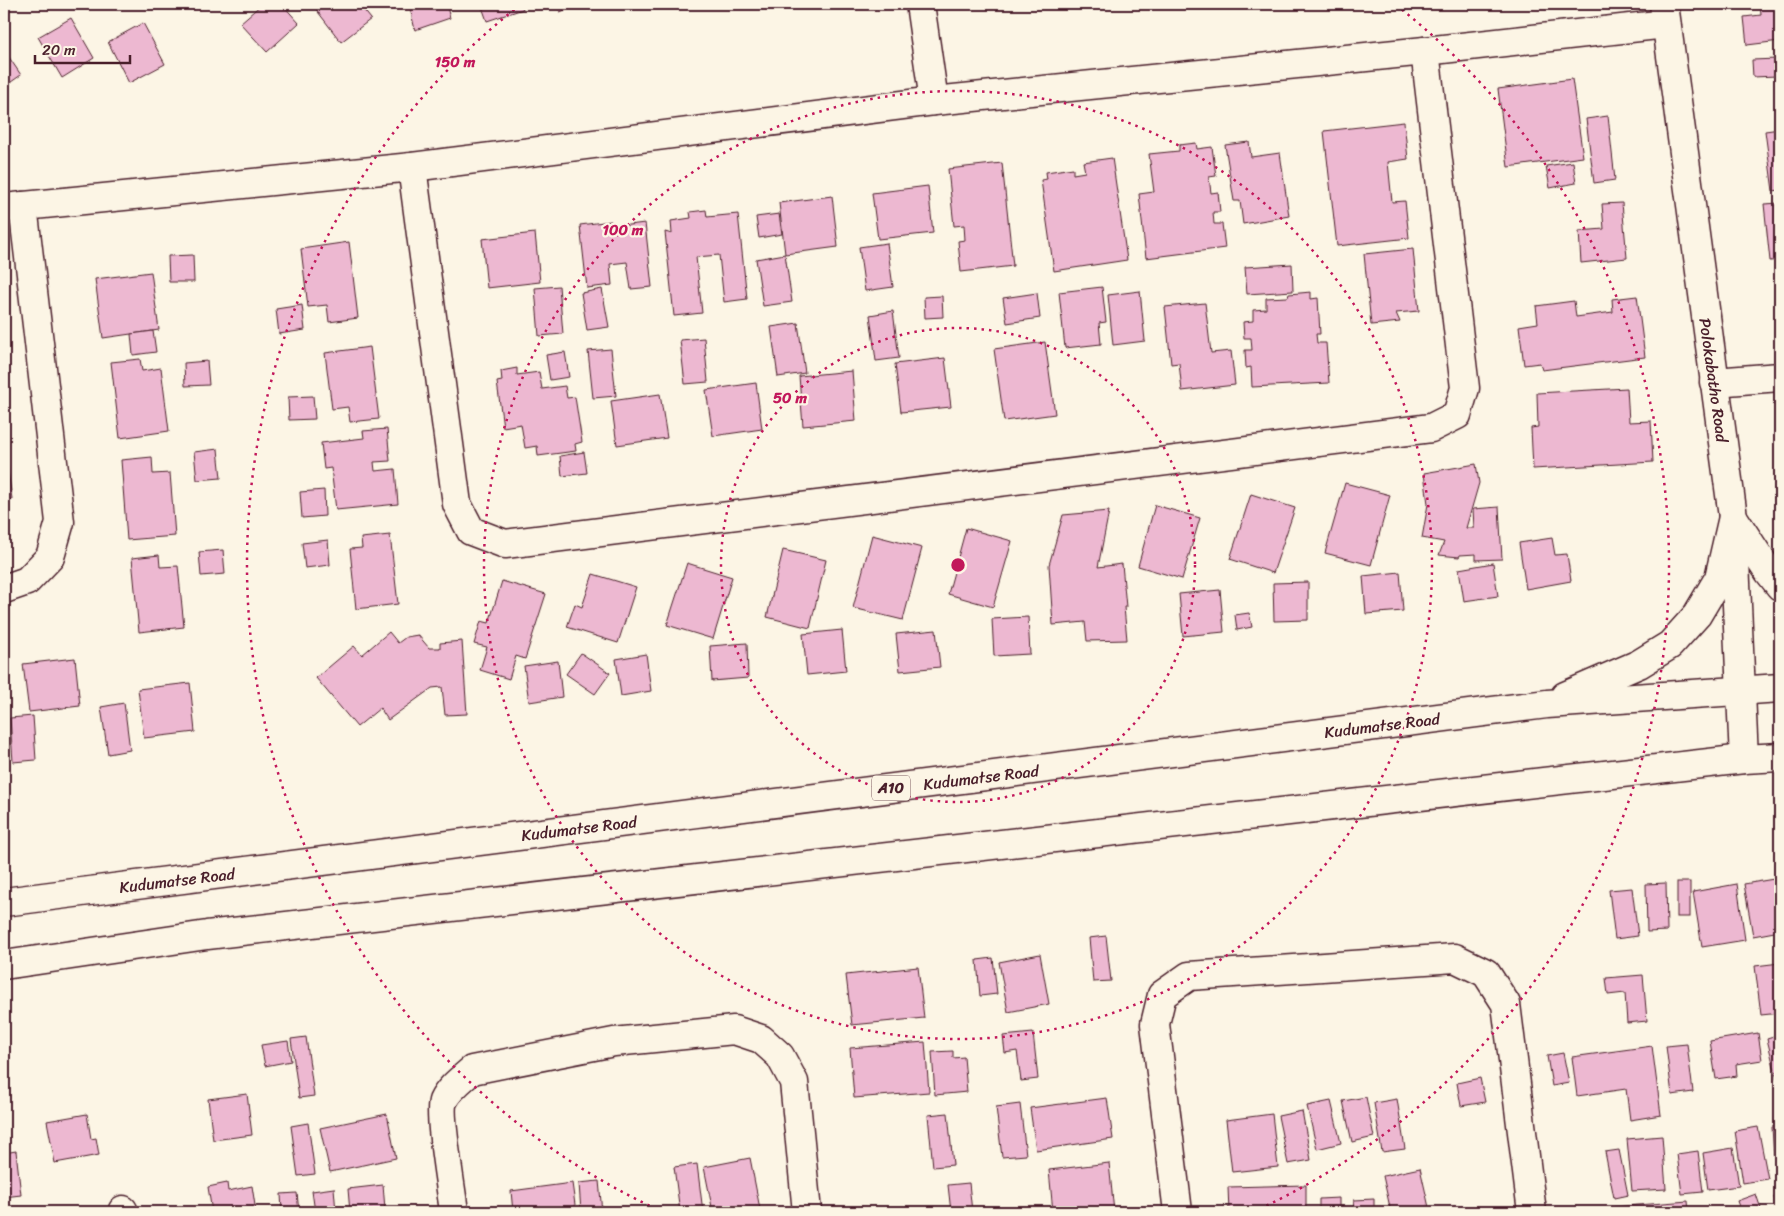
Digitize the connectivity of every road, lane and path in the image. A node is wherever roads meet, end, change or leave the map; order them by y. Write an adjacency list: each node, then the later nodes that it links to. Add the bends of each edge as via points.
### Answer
1 (920, 4): 4 (street)
2 (1665, 14): 3 (street); 8 (street, Polokabatho Road)
3 (1425, 50): 4 (street); 5 (street, via 1465,388 1457,415 1431,428 504,544 471,531 457,504)
4 (934, 101): 5 (street)
5 (412, 167): 6 (street)
6 (14, 207): 11 (street, via 60,522 50,557 27,580)
7 (1780, 377): 8 (street)
8 (1714, 382): 9 (street, Polokabatho Road)
9 (1733, 517): 10 (street); 13 (street, Polokabatho Road); 14 (street, via 1719,578 1697,615 1670,645 1639,664)
10 (1780, 586)
11 (4, 589)
12 (1780, 688): 13 (street, Kudumatse Road / A10)
13 (1742, 692): 14 (street, Kudumatse Road / A10); 16 (street, Polokabatho Road)
14 (1547, 704): 17 (street, Kudumatse Road / A10)
15 (1780, 757): 16 (street)
16 (1744, 759): 18 (street, via 207,935)
17 (4, 902)
18 (4, 966)
19 (454, 1212): 20 (street, via 442,1123 443,1102 472,1070 614,1042 734,1030 761,1039 780,1056 794,1082)
20 (807, 1212)
21 (1178, 1212): 22 (street, via 1155,1024 1162,995 1189,976 1455,958 1486,972 1506,1004)
22 (1532, 1212)

